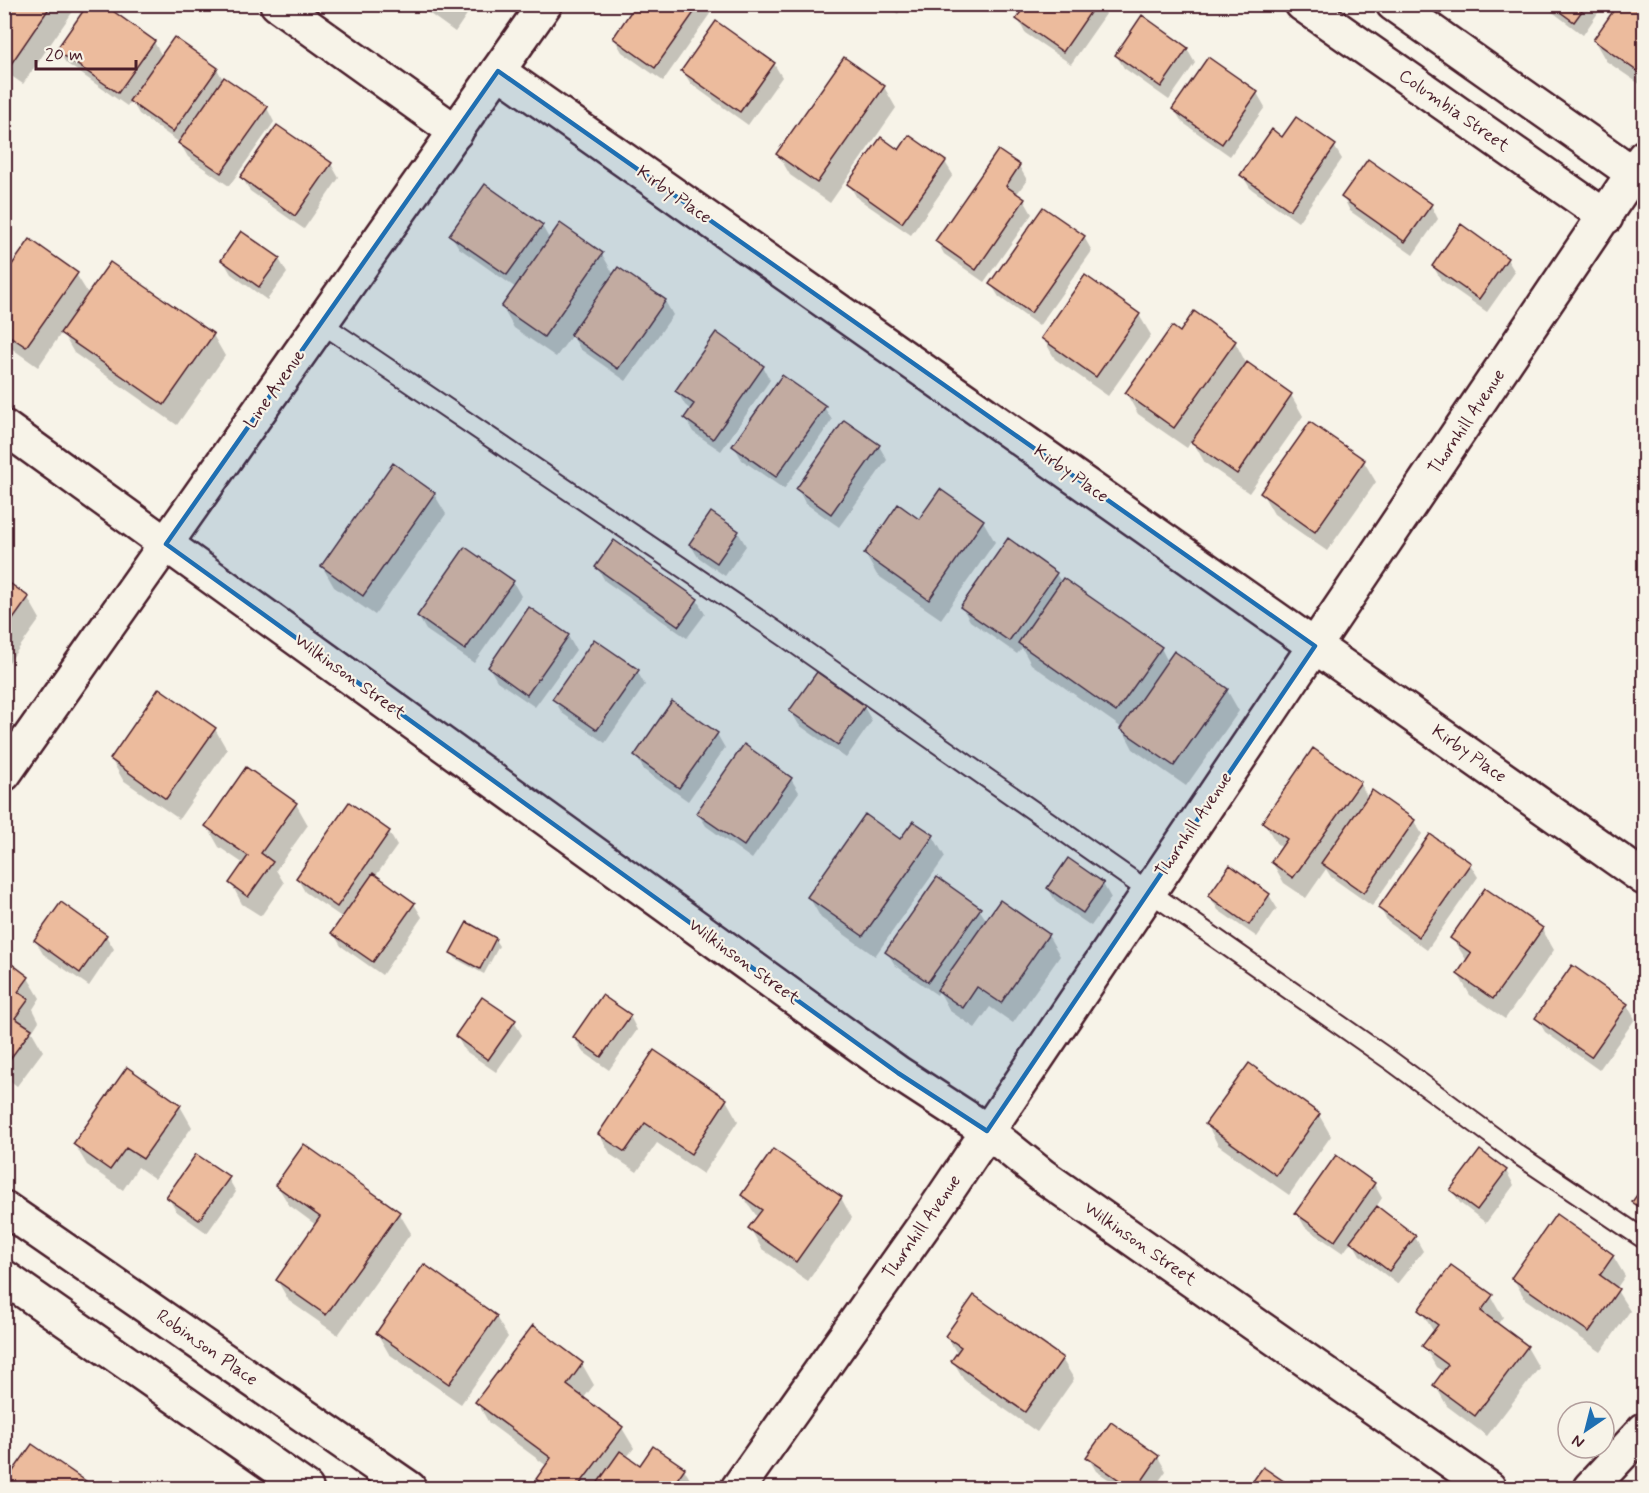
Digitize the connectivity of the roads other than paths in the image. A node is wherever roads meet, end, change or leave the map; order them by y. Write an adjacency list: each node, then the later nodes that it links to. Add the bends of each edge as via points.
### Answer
1 (277, 4): 6 (street)
2 (545, 4): 5 (street, Line Avenue)
3 (1302, 4): 8 (street, Columbia Street)
4 (1393, 4): 7 (street)
5 (498, 71): 6 (street, Line Avenue); 12 (street, Kirby Place)
6 (456, 132): 9 (street, Line Avenue)
7 (1639, 166): 8 (street, Thornhill Avenue)
8 (1606, 217): 12 (street, Thornhill Avenue)
9 (321, 323): 11 (street, Line Avenue); 15 (lane, via 785,637)
10 (4, 427): 11 (street, Wilkinson Street)
11 (166, 544): 13 (street, Line Avenue); 16 (street, Wilkinson Street, via 898,1073)
12 (1315, 646): 14 (street, Kirby Place); 15 (street, Thornhill Avenue)
13 (4, 774)
14 (1644, 878)
15 (1149, 892): 16 (street, Thornhill Avenue); 18 (lane, via 1517,1154)
16 (987, 1131): 23 (street, Thornhill Avenue); 24 (street, Wilkinson Street, via 1043,1176)
17 (4, 1208): 22 (street, Robinson Place)
18 (1644, 1239)
19 (4, 1277): 21 (street)
20 (1644, 1430): 25 (street)
21 (306, 1488)
22 (410, 1488)
23 (738, 1488)
24 (1489, 1488)
25 (1590, 1488)

